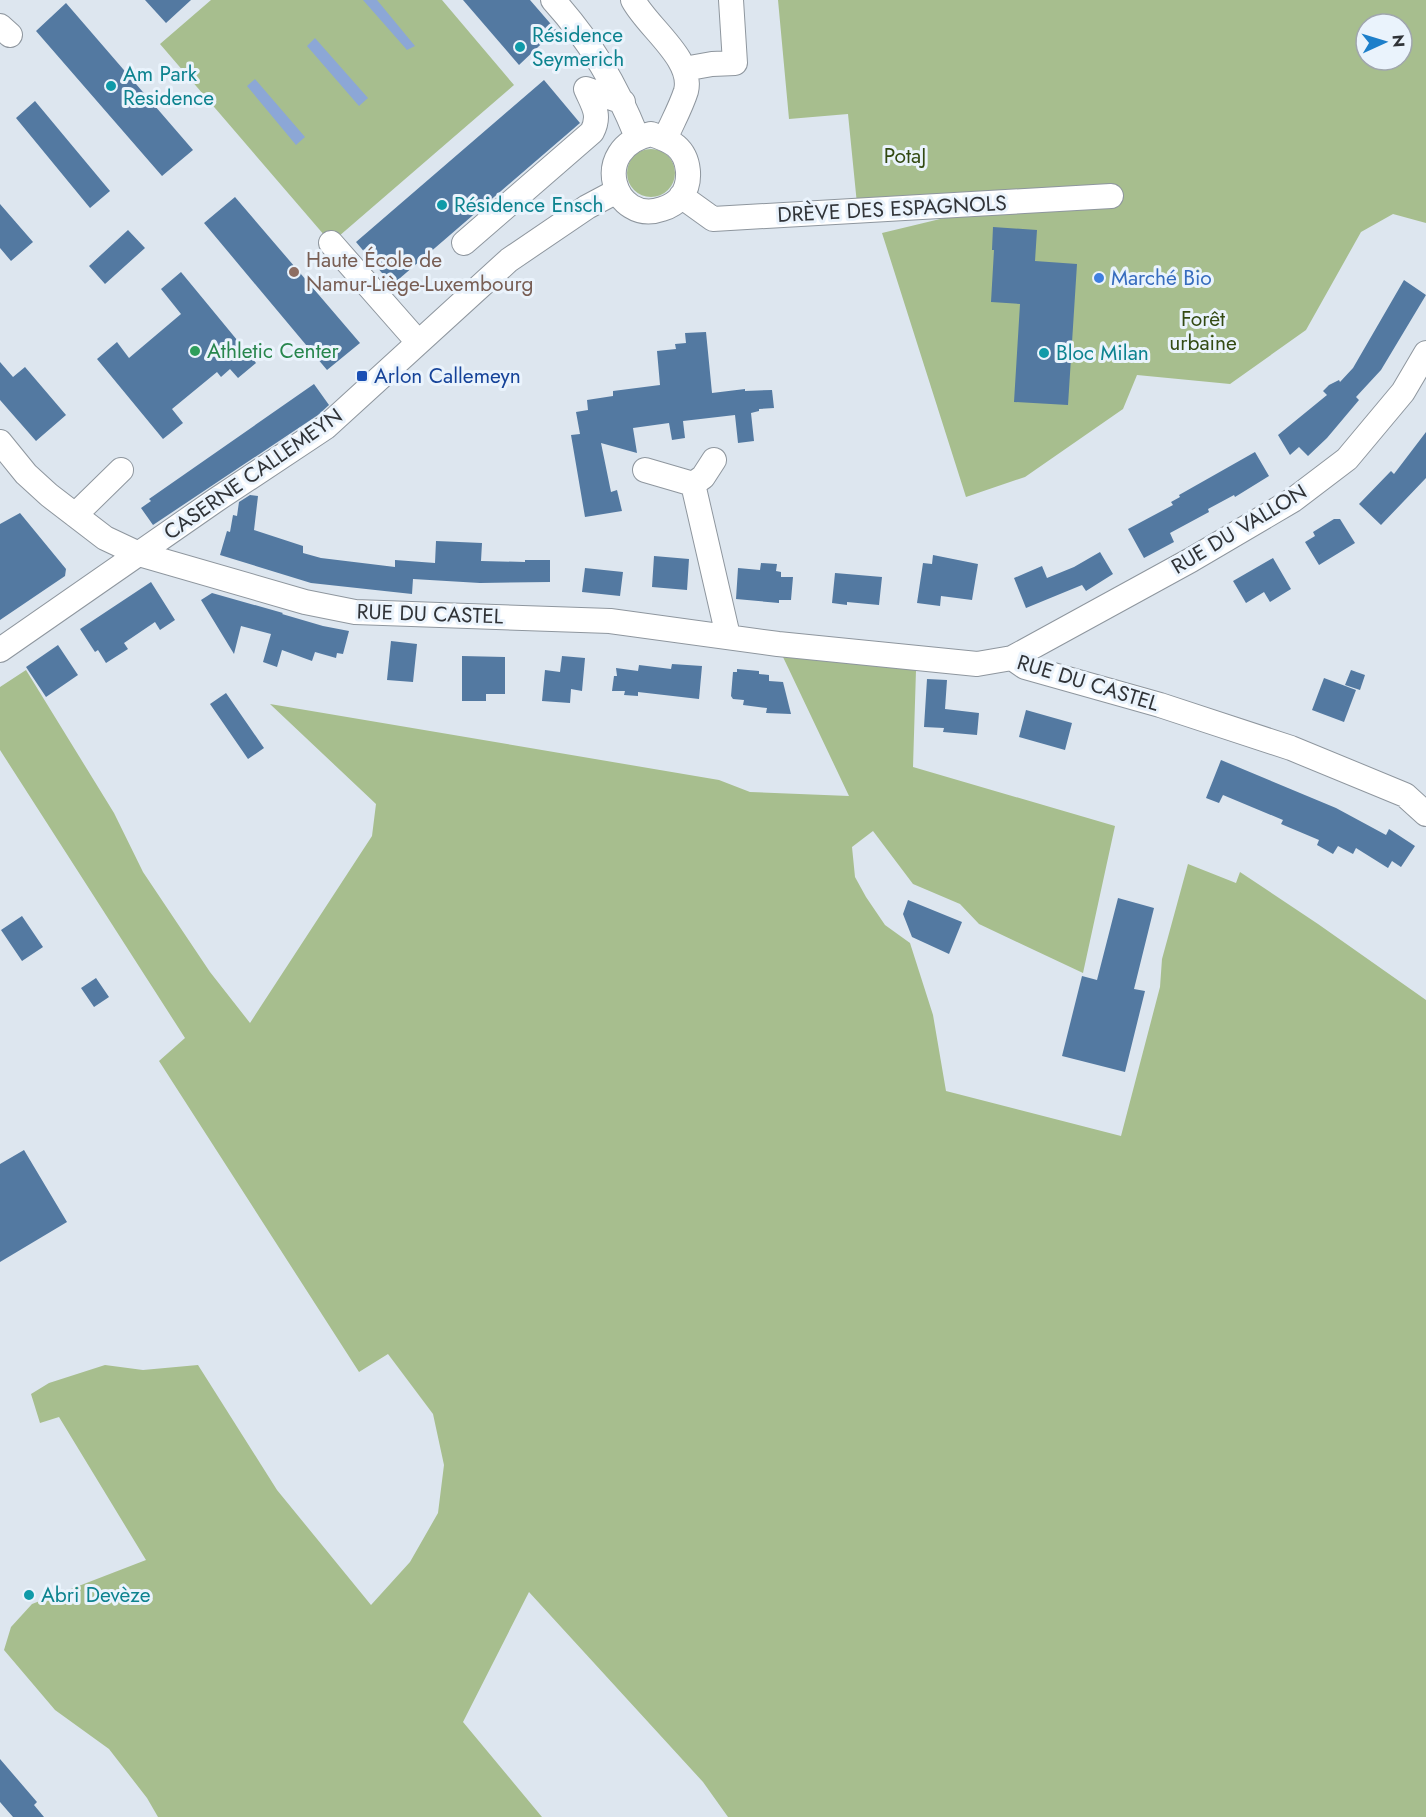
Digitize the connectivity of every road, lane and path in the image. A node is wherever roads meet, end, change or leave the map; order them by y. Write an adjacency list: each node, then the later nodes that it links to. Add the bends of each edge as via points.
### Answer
1 (553, 0): 5 (street, via 596,53)
2 (633, 0): 4 (street)
3 (731, 0): 4 (street, via 735,63)
4 (684, 69): 7 (street, via 686,89)
5 (623, 102): 6 (street); 12 (street, via 586,89 596,115 592,132)
6 (637, 137): 7 (street, via 651,134); 8 (street, via 618,154 613,179)
7 (665, 139): 9 (street, via 685,157 687,184)
8 (617, 191): 9 (street, via 626,203 656,212 670,207); 13 (street, CASERNE CALLEMEYN, via 509,260)
9 (681, 196): 10 (street, DRÈVE DES ESPAGNOLS, via 713,219)
10 (1111, 196)
11 (332, 243): 13 (street)
12 (464, 243)
13 (418, 342): 21 (street, CASERNE CALLEMEYN, via 326,427)
14 (1426, 353): 24 (street, RUE DU VALLON, via 1403,393 1347,459 1293,500)
15 (0, 442): 20 (street, RUE DU CASTEL, via 26,474)
16 (714, 460): 19 (street)
17 (121, 470): 20 (street)
18 (645, 470): 19 (street)
19 (693, 484): 22 (street)
20 (75, 515): 21 (street, RUE DU CASTEL, via 105,538)
21 (139, 554): 22 (street, RUE DU CASTEL, via 305,602 356,612 610,621); 23 (street, CASERNE CALLEMEYN)
22 (728, 636): 24 (street, RUE DU CASTEL, via 977,664)
23 (0, 650)
24 (1012, 658): 25 (street, RUE DU CASTEL, via 1025,667 1291,748 1405,795)
25 (1426, 814)

